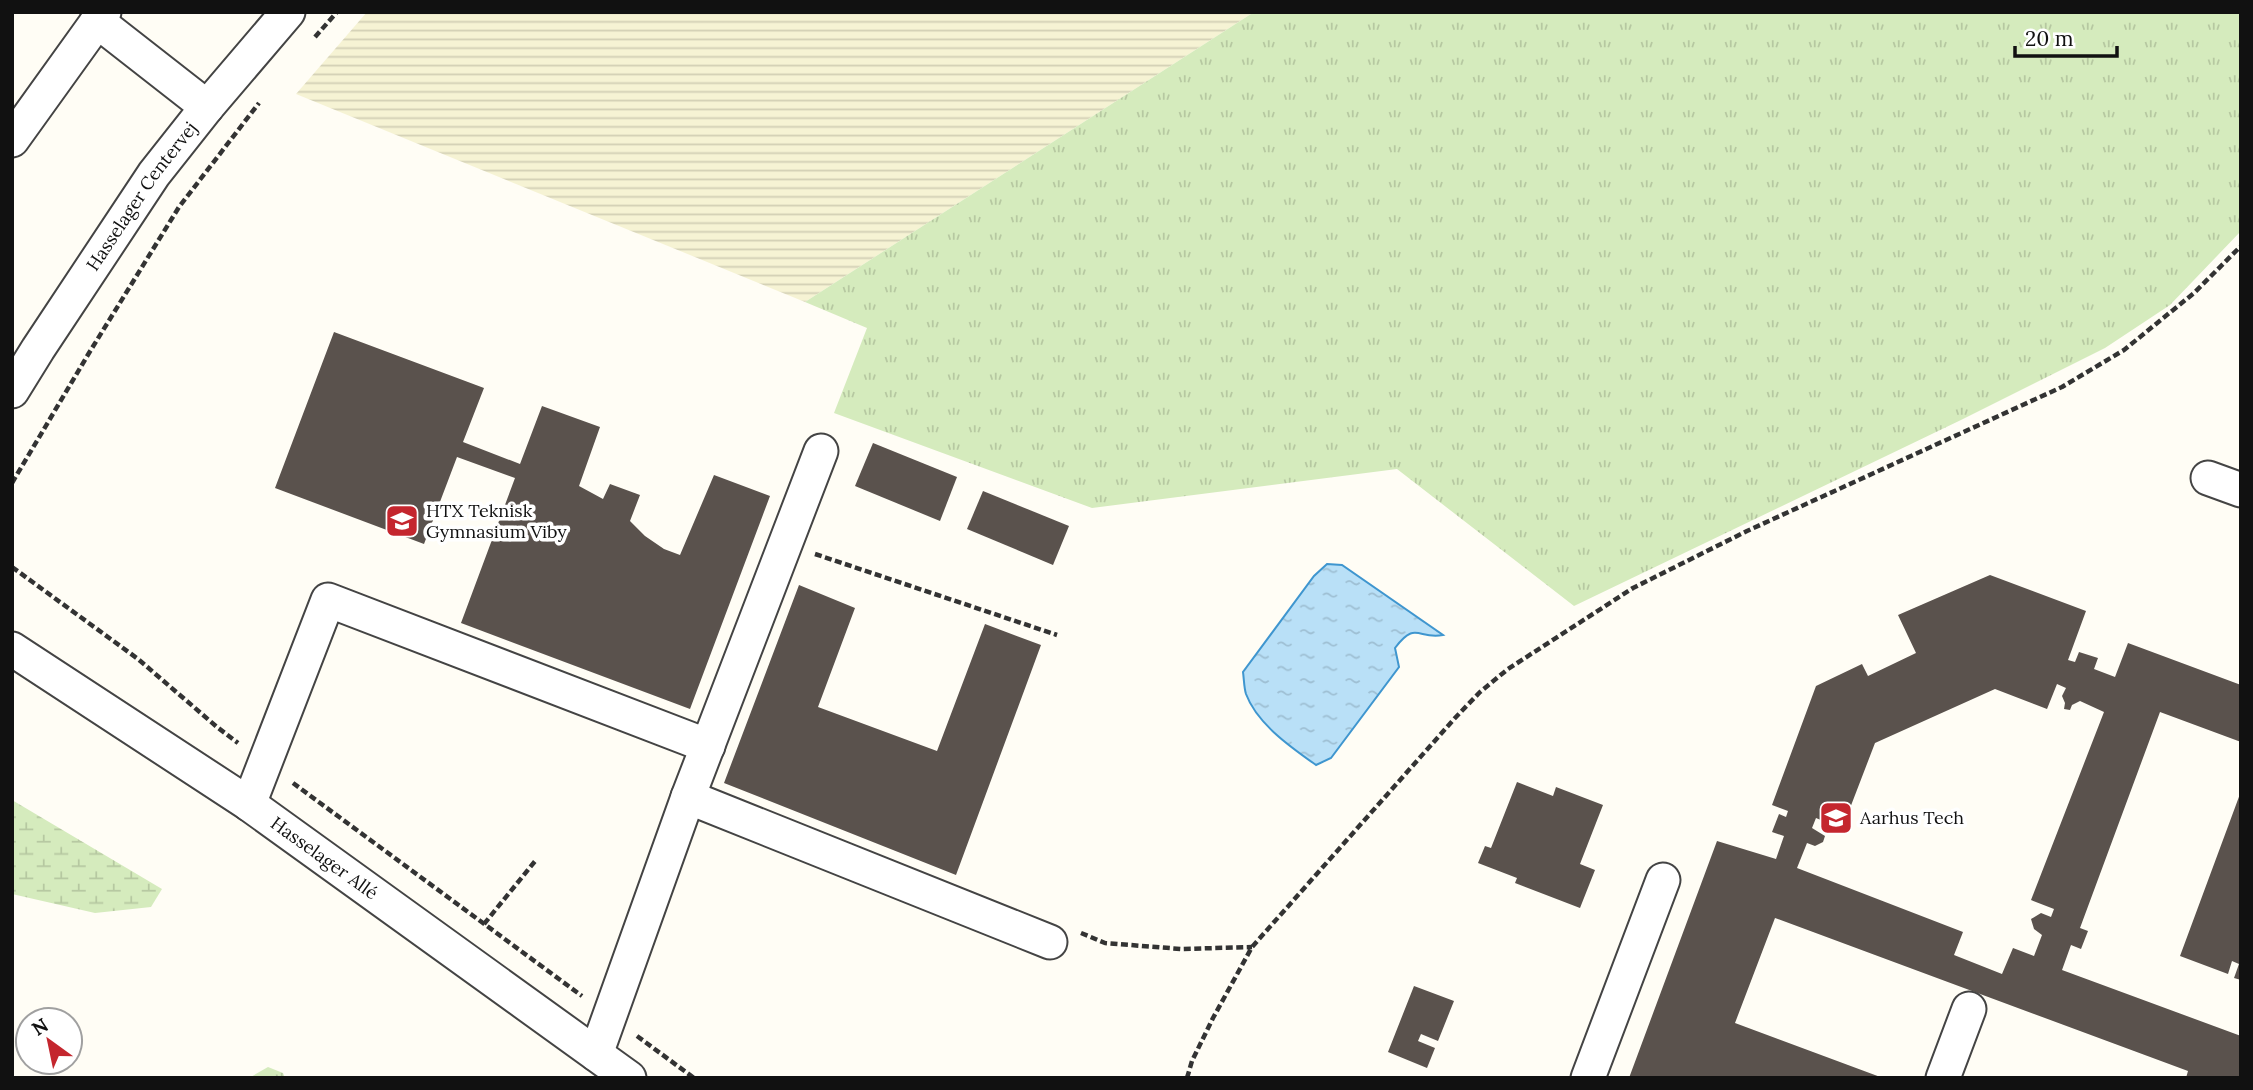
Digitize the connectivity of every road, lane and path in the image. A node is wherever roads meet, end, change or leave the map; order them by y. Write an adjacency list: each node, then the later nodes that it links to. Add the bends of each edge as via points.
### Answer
1 (288, 12): 6 (street, Hasselager Centervej)
2 (337, 12): 4 (path)
3 (101, 17): 6 (street); 7 (street)
4 (313, 39)
5 (264, 97): 12 (path, via 179,207)
6 (207, 107): 9 (street, Hasselager Centervej, via 154,174)
7 (12, 140)
8 (2241, 246): 26 (path, via 2194,293 2124,350 2062,387 1633,588 1508,669 1455,718)
9 (12, 391)
10 (821, 451): 14 (street)
11 (2208, 478): 13 (street)
12 (12, 483)
13 (2241, 490)
14 (784, 544): 16 (path); 18 (street)
15 (12, 567): 19 (path, via 138,659)
16 (1057, 635)
17 (12, 649): 21 (street, Hasselager Allé)
18 (708, 746): 19 (street, via 328,600); 20 (street)
19 (265, 762): 21 (street); 24 (path)
20 (688, 797): 25 (street); 28 (street)
21 (249, 804): 29 (street, Hasselager Allé)
22 (536, 860): 24 (path)
23 (1663, 880): 33 (street)
24 (484, 924): 28 (path)
25 (1050, 942): 26 (path, via 1056,923 1105,943 1181,949)
26 (1252, 947): 32 (path)
27 (1969, 1009): 34 (street)
28 (610, 1017): 29 (street); 31 (path)
29 (596, 1054): 30 (street, Hasselager Allé)
30 (629, 1078)
31 (694, 1078)
32 (1187, 1078)
33 (1588, 1078)
34 (1943, 1078)

